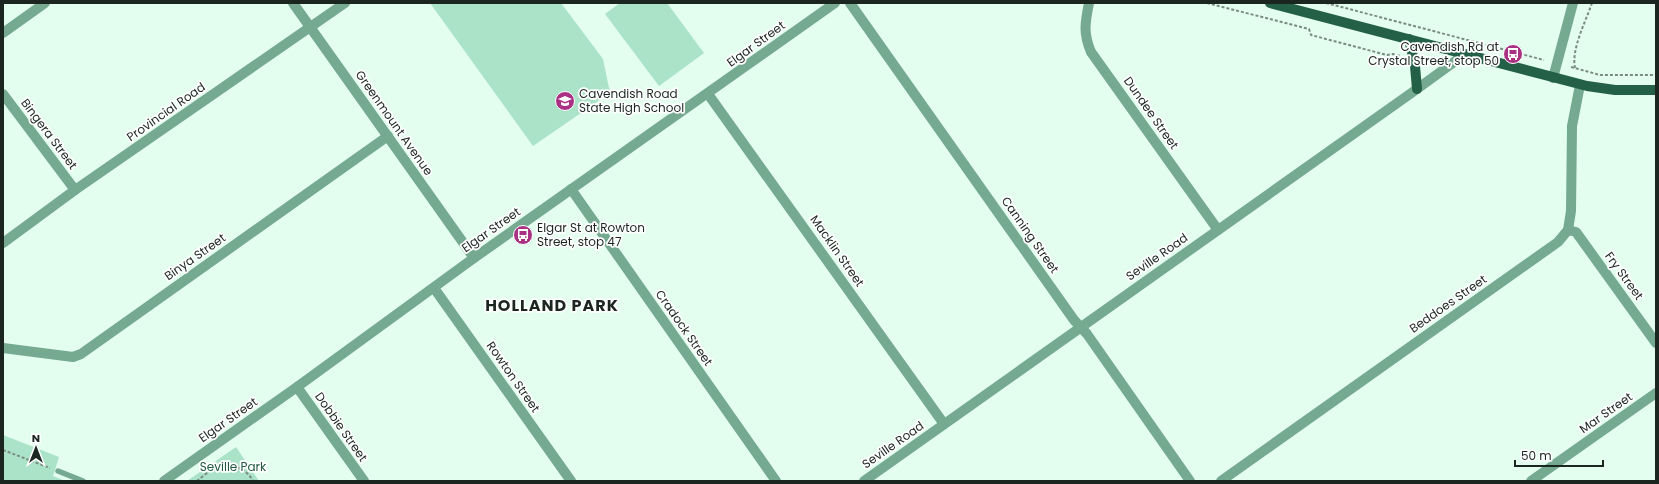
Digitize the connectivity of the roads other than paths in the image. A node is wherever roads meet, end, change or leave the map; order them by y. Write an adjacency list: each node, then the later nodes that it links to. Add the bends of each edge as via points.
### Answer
1 (46, 3): 10 (street)
2 (293, 3): 9 (street, Greenmount Avenue)
3 (345, 3): 9 (street, Provincial Road)
4 (835, 3): 18 (street, Elgar Street)
5 (850, 3): 27 (street, Canning Street)
6 (1089, 3): 22 (street, Dundee Street, via 1085,38 1091,52)
7 (1270, 3): 11 (main road)
8 (1573, 3): 13 (street)
9 (310, 27): 19 (street, Greenmount Avenue); 20 (street, Provincial Road)
10 (3, 33)
11 (1409, 39): 12 (main road); 15 (main road)
12 (1465, 54): 13 (main road); 15 (street, Seville Road)
13 (1553, 78): 14 (main road)
14 (1580, 85): 16 (main road, via 1605,90); 23 (street, via 1572,126 1571,211)
15 (1417, 89): 22 (street, Seville Road)
16 (1656, 90)
17 (3, 94): 20 (street, Bingera Street)
18 (708, 94): 21 (street, Elgar Street); 32 (street, Macklin Street)
19 (388, 136): 25 (street, Greenmount Avenue); 29 (street, Binya Street, via 81,354 73,357)
20 (75, 190): 24 (street, Provincial Road)
21 (571, 190): 25 (street, Elgar Street); 38 (street, Cradock Street)
22 (1218, 230): 27 (street, Seville Road)
23 (1568, 230): 28 (street, Fry Street, via 1576,232); 41 (street, Beddoes Street, via 1558,242)
24 (3, 243)
25 (474, 258): 26 (street, Elgar Street)
26 (434, 288): 30 (street, Elgar Street); 37 (street, Rowton Street)
27 (1081, 328): 32 (street, Seville Road); 40 (street, Canning Street)
28 (1656, 343)
29 (3, 348)
30 (297, 387): 35 (street, Elgar Street); 36 (street, Dobbie Street)
31 (1656, 393): 42 (street, Mar Street)
32 (944, 424): 39 (street, Seville Road)
33 (58, 471): 34 (lane)
34 (83, 481)
35 (164, 481)
36 (364, 481)
37 (570, 481)
38 (776, 481)
39 (864, 481)
40 (1190, 481)
41 (1221, 481)
42 (1531, 481)

